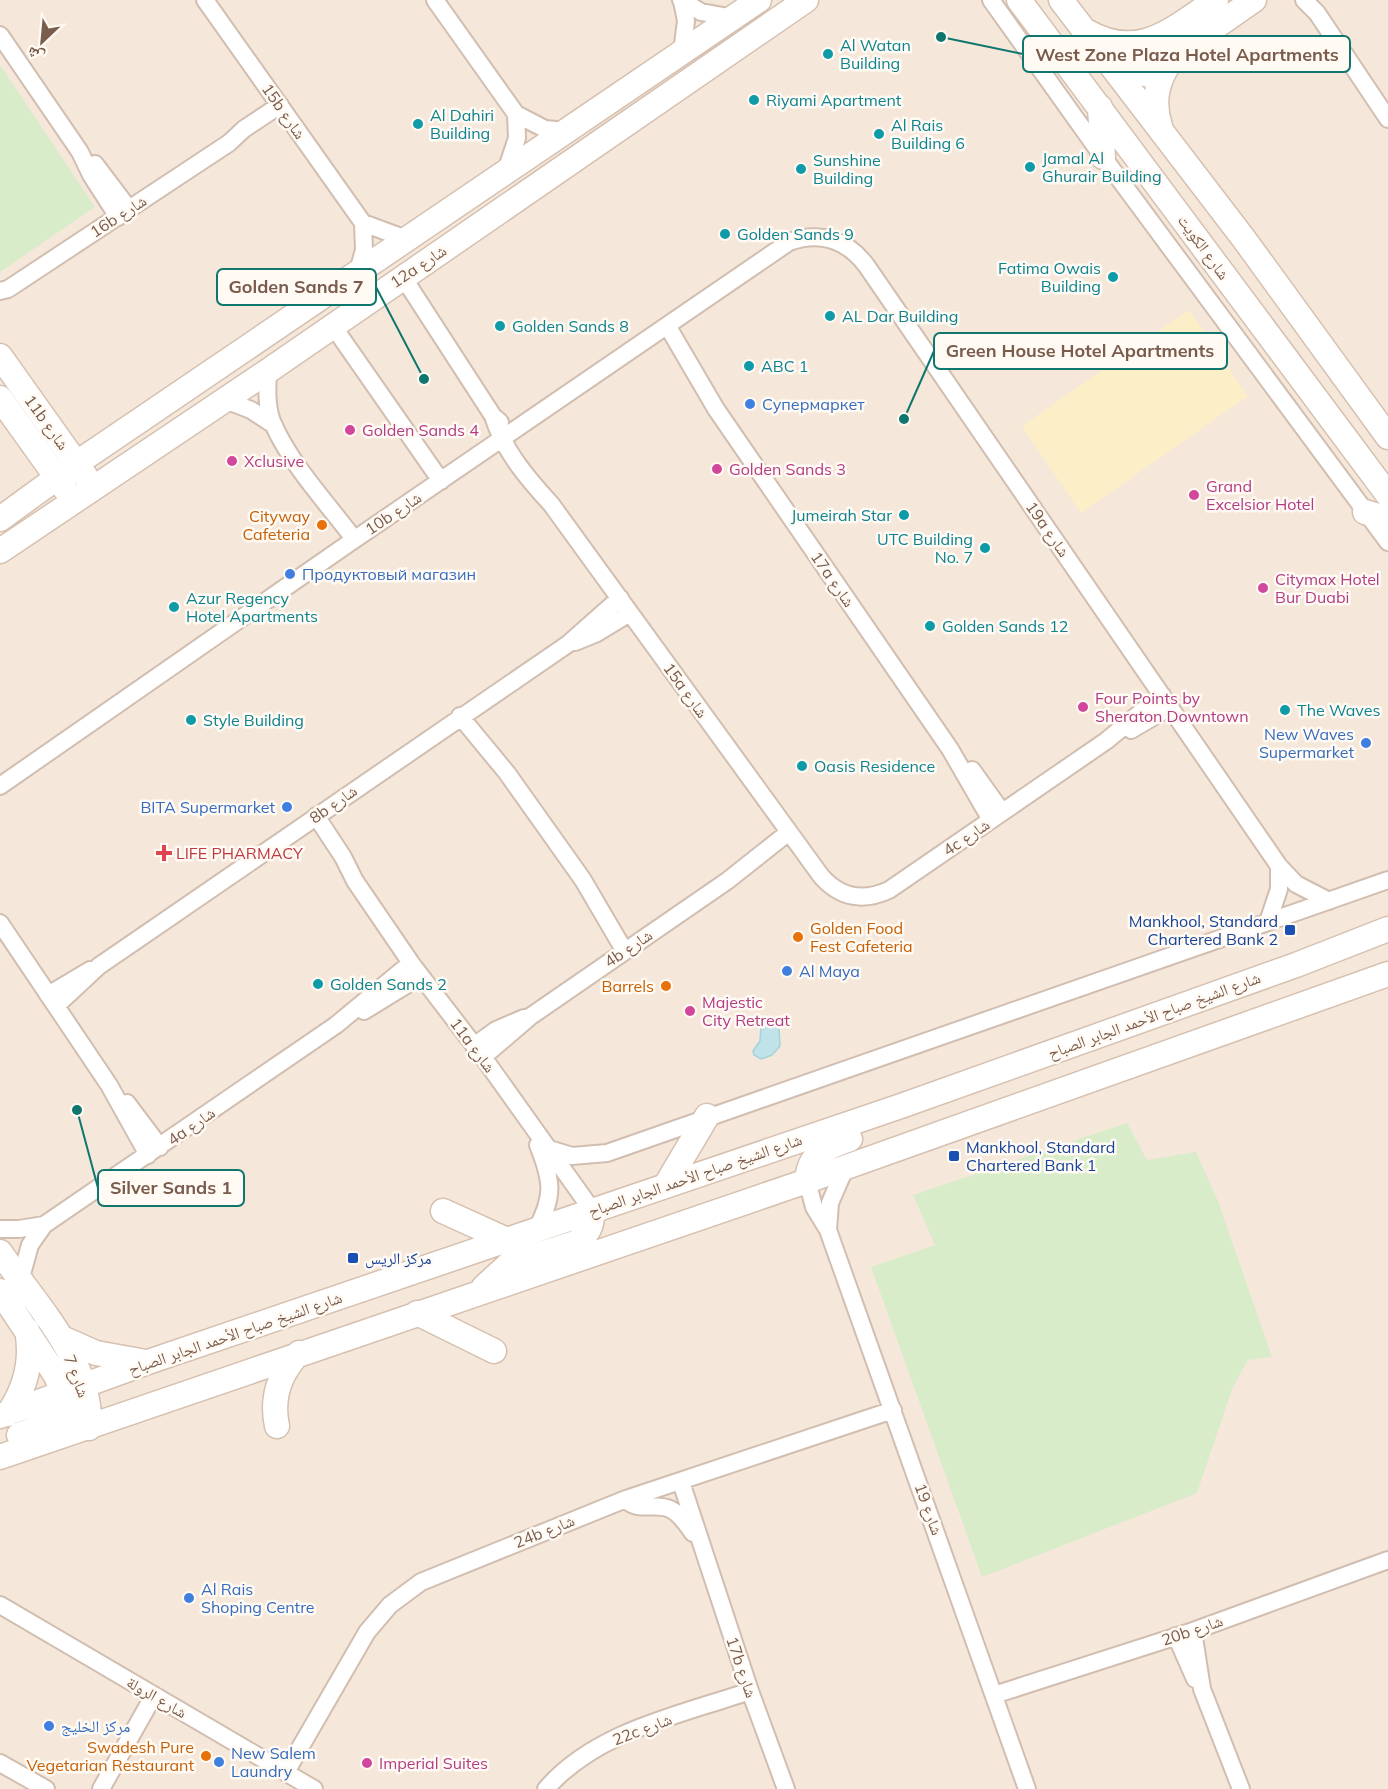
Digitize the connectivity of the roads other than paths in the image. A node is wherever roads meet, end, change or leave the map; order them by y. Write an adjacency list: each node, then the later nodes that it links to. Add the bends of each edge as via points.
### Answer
1 (205, 0): 20 (street, 15b شارع)
2 (435, 0): 21 (street)
3 (682, 0): 13 (street, via 712,16); 17 (street, via 686,32)
4 (759, 0): 13 (main road, 12a شارع)
5 (806, 0): 34 (main road, 12a شارع)
6 (991, 0): 26 (street)
7 (1019, 0): 19 (main road, شارع الكويت)
8 (1061, 0): 14 (main road)
9 (1216, 0): 16 (main road, via 1166,34)
10 (1254, 0): 18 (main road)
11 (1304, 0): 12 (street)
12 (1316, 6): 22 (street)
13 (734, 18): 17 (main road, 12a شارع)
14 (1083, 29): 16 (main road, via 1115,43); 24 (main road)
15 (0, 35): 28 (street, via 80,152 91,175)
16 (1144, 42): 18 (main road, via 1132,58 1136,71 1149,75)
17 (682, 52): 25 (main road, 12a شارع)
18 (1169, 62): 24 (main road, via 1155,101)
19 (1100, 107): 23 (main road, شارع الكويت); 26 (main road)
20 (284, 110): 28 (street, 16b شارع); 29 (street, 15b شارع)
21 (516, 114): 25 (street, via 534,126); 27 (street, via 517,138)
22 (1388, 119)
23 (1116, 128): 30 (main road, via 1142,142 1218,239 1231,243); 52 (main road, شارع الكويت)
24 (1161, 128): 30 (main road)
25 (567, 130): 27 (main road, 12a شارع)
26 (1103, 157): 54 (street)
27 (506, 171): 31 (main road, 12a شارع)
28 (123, 213): 35 (street, 16b شارع)
29 (363, 223): 31 (street); 33 (street, via 364,250)
30 (1244, 239): 45 (main road)
31 (409, 240): 33 (main road, 12a شارع)
32 (789, 242): 37 (street, 10b شارع); 62 (street, 19a شارع, via 824,237 844,244 860,257)
33 (357, 275): 47 (main road, 12a شارع)
34 (402, 277): 36 (main road, 12a شارع); 44 (street, 15a شارع)
35 (3, 294)
36 (333, 326): 39 (main road, 12a شارع); 50 (street)
37 (663, 330): 44 (street, 10b شارع); 65 (street, 17a شارع, via 702,395 716,409 950,749 965,761)
38 (0, 356): 43 (main road, 11b شارع)
39 (268, 371): 41 (main road, 12a شارع); 42 (street)
40 (0, 398): 46 (main road, 11b شارع)
41 (225, 400): 42 (street); 51 (main road, 12a شارع)
42 (274, 425): 56 (street)
43 (57, 436): 47 (main road, via 78,444); 48 (main road, 11b شارع)
44 (506, 436): 50 (street, 10b شارع); 59 (street, 15a شارع, via 522,471)
45 (1388, 437)
46 (30, 439): 49 (main road, 11b شارع); 53 (main road, via 33,470)
47 (105, 445): 48 (main road, 12a شارع)
48 (77, 464): 49 (main road, 12a شارع); 51 (main road, 11b شارع)
49 (57, 477): 51 (main road, 11b شارع); 53 (main road, 12a شارع)
50 (441, 481): 56 (street, 10b شارع)
51 (84, 495): 58 (main road, 12a شارع)
52 (1388, 495)
53 (22, 502): 55 (main road, 12a شارع)
54 (1377, 515): 57 (street)
55 (0, 519)
56 (350, 542): 64 (street, 10b شارع)
57 (1388, 542)
58 (0, 551)
59 (620, 598): 60 (street, 15a شارع); 61 (street, 8b شارع)
60 (630, 613): 61 (street, 8b شارع, via 597,633); 67 (street, 15a شارع)
61 (568, 644): 63 (street, 8b شارع)
62 (1166, 701): 65 (street, 4c شارع); 68 (street, 19a شارع)
63 (466, 712): 66 (street, 8b شارع); 75 (street, via 583,880 597,894)
64 (0, 786)
65 (997, 816): 69 (street, 4c شارع, via 879,895 847,895)
66 (311, 820): 76 (street, 11a شارع, via 343,857); 78 (street, 8b شارع, via 99,966 73,977)
67 (793, 837): 69 (street, 15a شارع); 75 (street, 4b شارع, via 748,872 727,881)
68 (1279, 866): 71 (street, 19a شارع, via 1301,887); 72 (street, via 1280,889)
69 (821, 876)
70 (1388, 880): 71 (street)
71 (1329, 901): 72 (street)
72 (1268, 922): 81 (street)
73 (0, 923): 78 (street)
74 (1388, 929): 80 (main road, شارع الشيخ صباح الأحمد الجابر الصباح)
75 (629, 947): 79 (street, 4b شارع)
76 (416, 970): 79 (street, 11a شارع); 84 (street, 4a شارع, via 369,1009 336,1025)
77 (1388, 974): 85 (main road)
78 (52, 1000): 84 (street, via 109,1085 130,1106)
79 (478, 1051): 82 (street, 11a شارع)
80 (901, 1106): 86 (main road, via 878,1128 815,1155); 87 (main road, شارع الشيخ صباح الأحمد الجابر الصباح)
81 (707, 1116): 83 (street, via 595,1156 572,1156); 87 (main road)
82 (529, 1121): 83 (street, 11a شارع); 92 (street, 11a شارع, via 551,1186 549,1202)
83 (549, 1149): 88 (street, 11a شارع)
84 (154, 1151): 90 (street, 4a شارع)
85 (846, 1166): 86 (main road); 93 (street, شارع 19, via 830,1203)
86 (807, 1181): 93 (street, شارع 19, via 814,1207); 97 (main road)
87 (666, 1185): 88 (main road, شارع الشيخ صباح الأحمد الجابر الصباح)
88 (592, 1210): 92 (main road, شارع الشيخ صباح الأحمد الجابر الصباح); 97 (main road, via 592,1220 583,1238 509,1264)
89 (443, 1211): 94 (main road)
90 (44, 1225): 91 (street, 4a شارع); 96 (street, 4a شارع)
91 (0, 1229)
92 (536, 1230): 94 (main road, شارع الشيخ صباح الأحمد الجابر الصباح)
93 (828, 1230): 105 (street, شارع 19)
94 (507, 1240): 103 (main road, شارع الشيخ صباح الأحمد الجابر الصباح)
95 (0, 1252): 96 (main road, شارع 7)
96 (10, 1286): 99 (main road, شارع 7); 100 (main road, شارع 7)
97 (481, 1292): 98 (main road)
98 (417, 1313): 101 (main road); 102 (main road)
99 (26, 1328): 104 (main road, شارع 7); 106 (main road, via 26,1378)
100 (62, 1338): 103 (main road, via 96,1353); 104 (main road, شارع 7)
101 (494, 1351)
102 (299, 1353): 107 (main road, via 277,1389); 108 (main road)
103 (148, 1362): 104 (main road, شارع الشيخ صباح الأحمد الجابر الصباح)
104 (73, 1396): 106 (main road, شارع الشيخ صباح الأحمد الجابر الصباح); 108 (main road, شارع 7, via 89,1407); 109 (main road, via 53,1422)
105 (893, 1410): 111 (street, 24b شارع); 121 (street, شارع 19)
106 (4, 1415)
107 (277, 1426)
108 (88, 1428): 110 (main road)
109 (0, 1442)
110 (0, 1457)
111 (681, 1482): 112 (street, 24b شارع); 113 (street, 17b شارع)
112 (626, 1499): 113 (street, 17b شارع, via 635,1506 672,1509); 123 (street, 24b شارع, via 438,1574 390,1605 367,1632)
113 (700, 1544): 119 (street, 17b شارع)
114 (1388, 1560): 116 (street, 20b شارع)
115 (0, 1605): 120 (street, شارع الرولة)
116 (1193, 1630): 117 (street, 20b شارع); 118 (street)
117 (1176, 1636): 118 (street); 121 (street, 20b شارع)
118 (1202, 1689): 130 (street)
119 (750, 1691): 127 (street, 22c شارع, via 604,1743 568,1767); 128 (street, 17b شارع)
120 (154, 1695): 123 (street, شارع الرولة); 125 (street)
121 (994, 1695): 129 (street, شارع 19)
122 (0, 1763): 124 (street)
123 (286, 1772): 126 (street, شارع الرولة)
124 (46, 1789)
125 (101, 1789)
126 (314, 1789)
127 (546, 1789)
128 (786, 1789)
129 (1027, 1789)
130 (1240, 1789)

